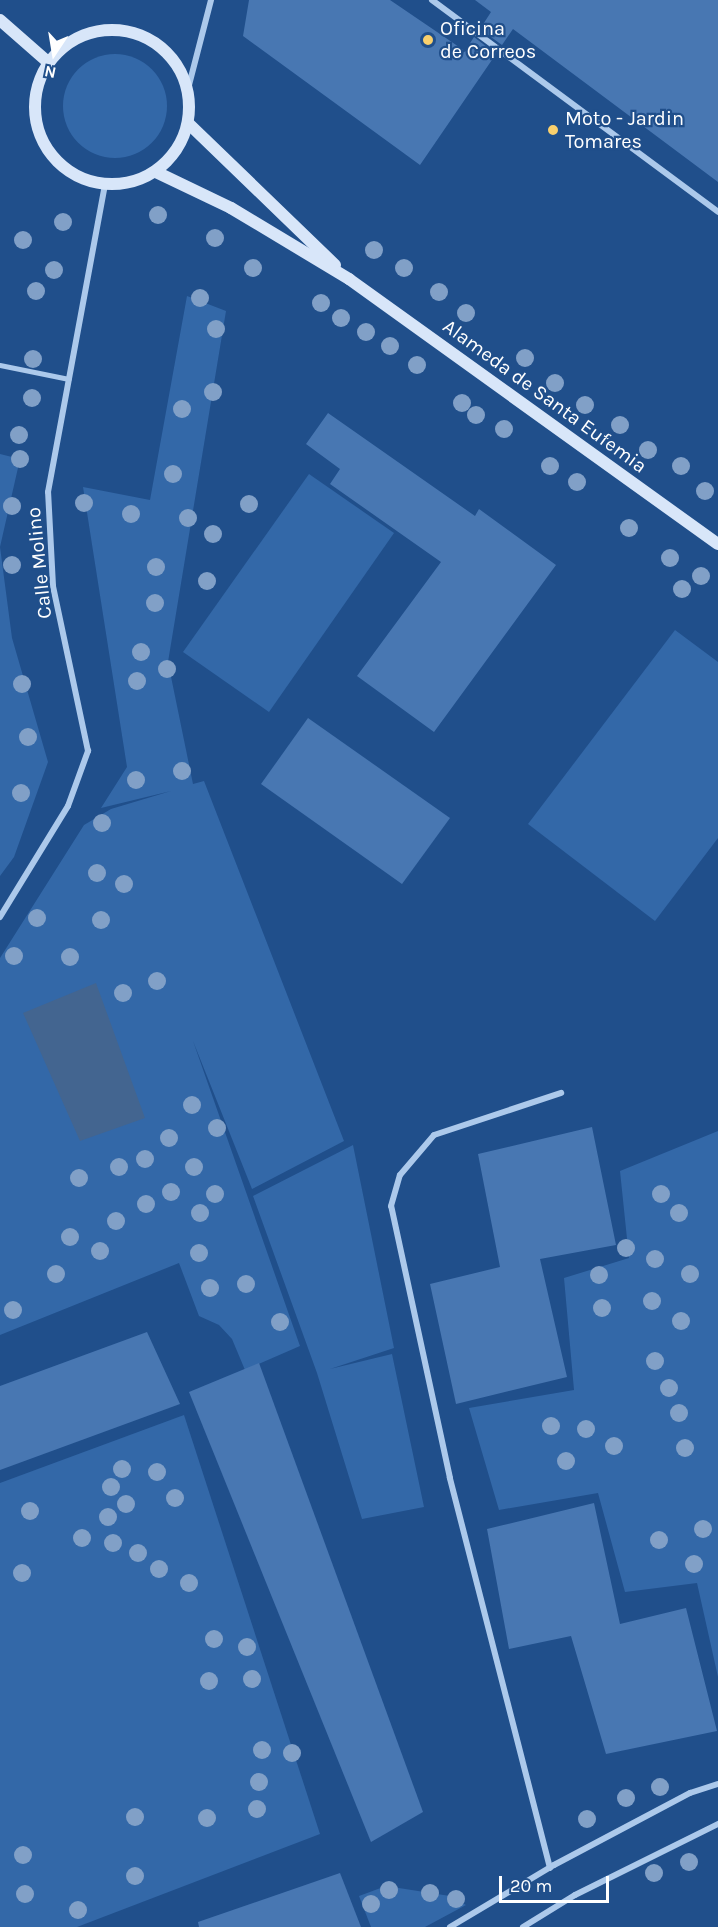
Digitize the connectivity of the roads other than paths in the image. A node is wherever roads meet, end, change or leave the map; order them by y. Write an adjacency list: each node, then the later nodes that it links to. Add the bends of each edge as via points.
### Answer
1 (211, 0): 5 (street)
2 (432, 0): 9 (street)
3 (0, 20): 4 (street)
4 (48, 62): 5 (street, via 66,44 88,33 114,29 139,34 161,46 178,65); 8 (street, via 35,91 35,124 49,153 74,175)
5 (188, 89): 6 (street)
6 (189, 124): 7 (street, via 171,159); 10 (street, Alameda de Santa Eufemia)
7 (156, 172): 8 (street, via 132,183); 10 (street, Alameda de Santa Eufemia, via 231,208)
8 (105, 185): 12 (street, Calle Molino)
9 (718, 212)
10 (349, 279): 13 (street, Alameda de Santa Eufemia)
11 (0, 365): 12 (lane)
12 (69, 379): 14 (street, Calle Molino, via 48,492 53,586 88,751 68,806)
13 (718, 544)
14 (0, 917)
15 (561, 1093): 18 (street, via 434,1135 400,1175 391,1206 450,1478)
16 (718, 1784): 18 (street, via 690,1793)
17 (718, 1824): 20 (street, via 575,1895)
18 (550, 1868): 19 (street)
19 (450, 1927)
20 (523, 1927)

